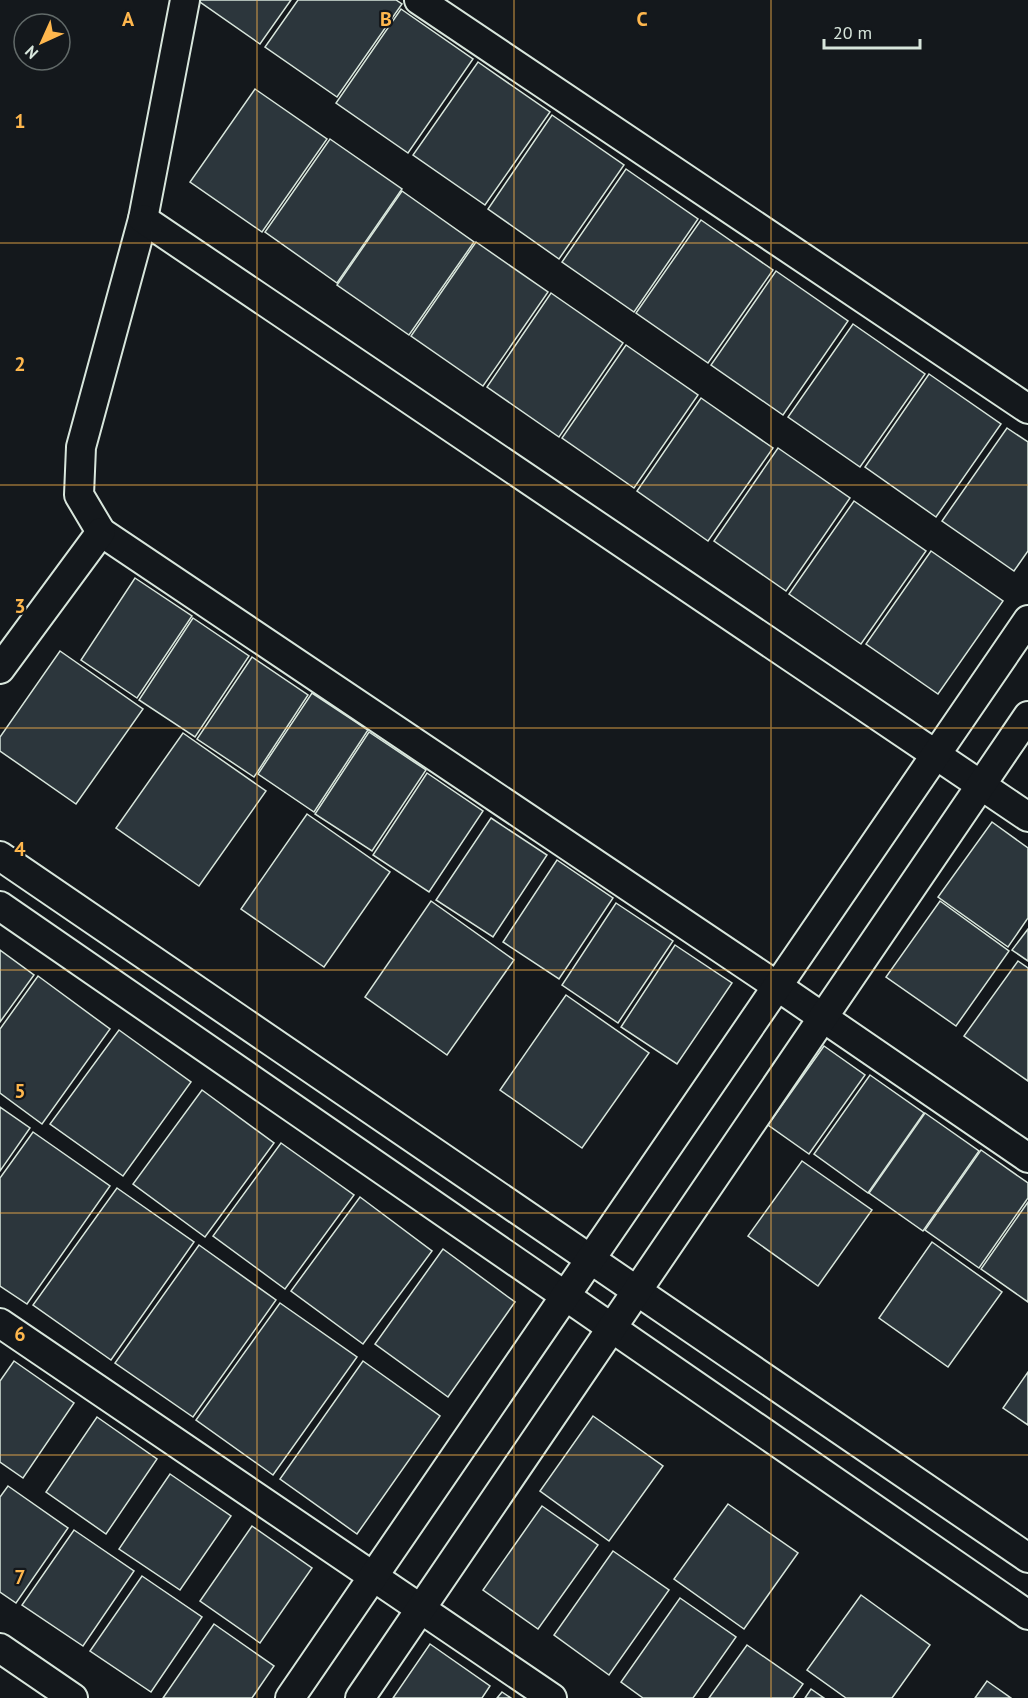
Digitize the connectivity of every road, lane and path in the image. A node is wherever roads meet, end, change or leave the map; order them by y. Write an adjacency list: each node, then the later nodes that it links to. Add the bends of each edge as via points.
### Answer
1 (185, 0): 3 (street)
2 (418, 0): 4 (street)
3 (143, 219): 5 (street, via 81,447 79,495); 9 (street)
4 (1028, 409)
5 (102, 531): 7 (street); 14 (street)
6 (1028, 620): 9 (street)
7 (0, 669)
8 (1028, 716): 10 (street)
9 (937, 754): 10 (street); 14 (street)
10 (981, 785): 11 (street); 15 (street)
11 (1028, 817)
12 (0, 856): 17 (street)
13 (0, 906): 19 (street)
14 (777, 986): 15 (street); 17 (street)
15 (823, 1018): 16 (street); 18 (street)
16 (1028, 1158)
17 (591, 1259): 18 (street); 19 (street)
18 (638, 1291): 21 (street); 22 (street)
19 (565, 1296): 21 (street); 23 (street)
20 (0, 1323): 23 (street)
21 (612, 1328): 24 (street); 25 (street)
22 (1028, 1558)
23 (373, 1577): 24 (street); 28 (street)
24 (421, 1609): 29 (street); 30 (street)
25 (1028, 1615)
26 (0, 1648): 27 (street)
27 (73, 1698)
28 (290, 1698)
29 (360, 1698)
30 (552, 1698)

